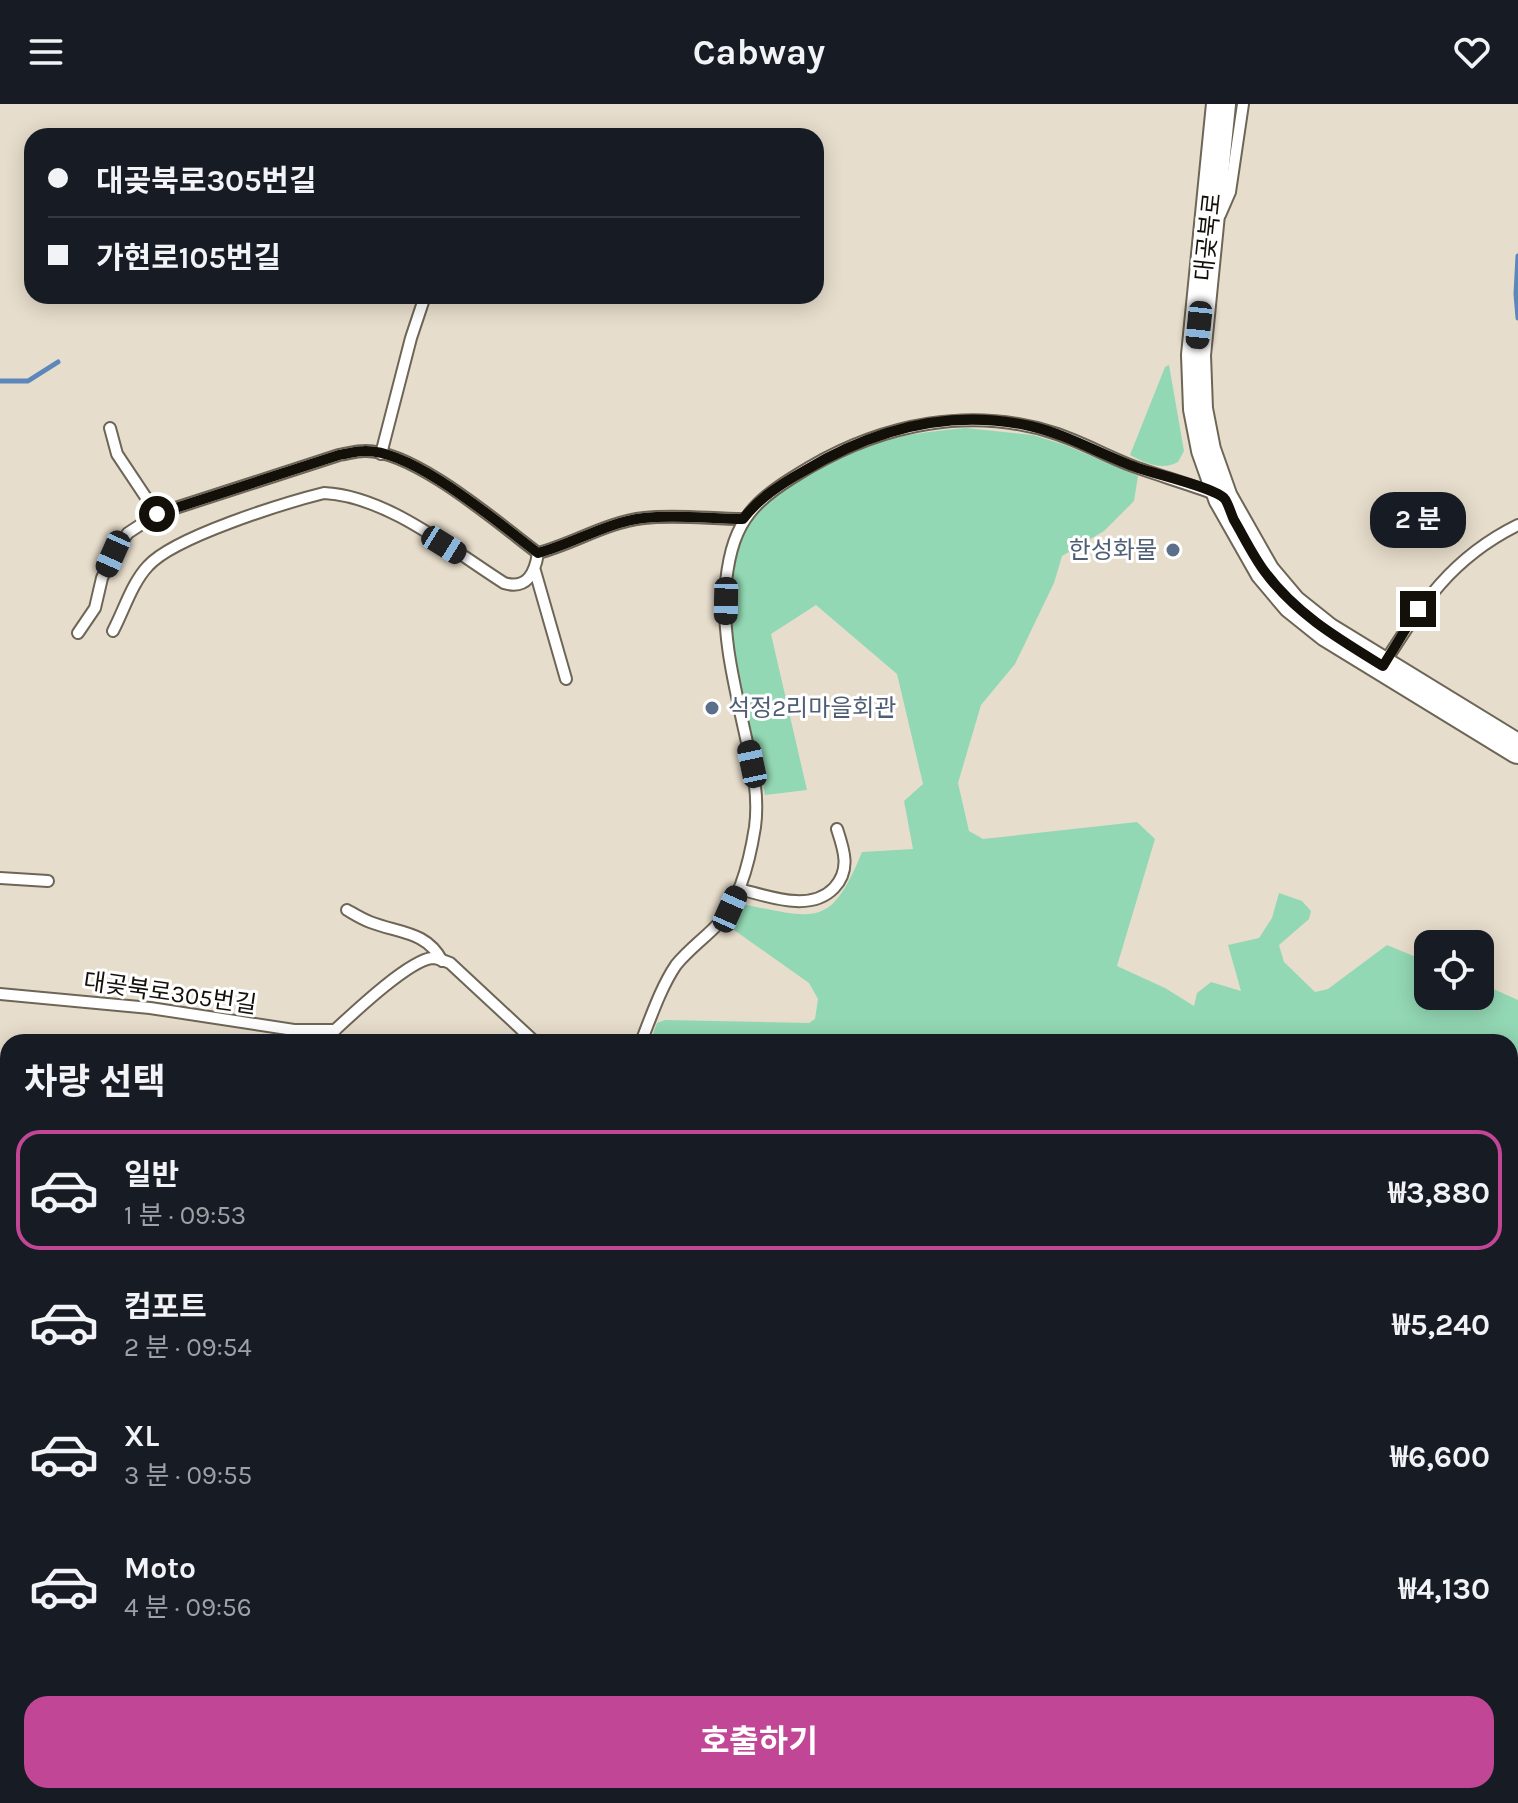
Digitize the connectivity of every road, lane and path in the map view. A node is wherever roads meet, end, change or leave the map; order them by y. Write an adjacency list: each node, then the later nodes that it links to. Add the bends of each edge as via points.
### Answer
1 (1221, 104): 3 (street, 대곶북로)
2 (1243, 104): 3 (lane, via 1230,192)
3 (1209, 234): 7 (street, 대곶북로, via 1196,355 1198,409)
4 (422, 304): 6 (lane)
5 (110, 428): 8 (lane, via 117,454)
6 (381, 454): 8 (lane, via 365,450 339,455); 11 (lane, via 427,473)
7 (1223, 498): 9 (lane, via 1054,433 960,421 919,423 856,442 763,497); 15 (street, 대곶북로, via 1265,572 1292,604)
8 (157, 514): 14 (lane, via 128,533 113,554 95,608)
9 (743, 519): 11 (lane, via 644,518); 21 (lane, via 726,583 729,658 756,792 755,826)
10 (1518, 525): 15 (lane, via 1471,552 1447,576 1418,609)
11 (538, 553): 12 (lane)
12 (535, 571): 13 (lane, via 524,583 504,583 385,509 324,493 200,535 158,556 140,575); 16 (lane)
13 (113, 631)
14 (78, 633)
15 (1383, 666): 17 (street, 대곶북로)
16 (566, 679)
17 (1518, 749)
18 (837, 829): 21 (lane, via 845,868 838,885 824,898 784,900)
19 (0, 878): 20 (lane)
20 (48, 881)
21 (739, 889): 28 (lane, via 718,924 674,968)
22 (347, 910): 23 (lane, via 425,939)
23 (442, 961): 25 (lane, via 418,963); 27 (lane)
24 (0, 994): 25 (lane, 대곶북로305번길, via 150,1008 294,1030)
25 (335, 1030): 26 (lane)
26 (331, 1034)
27 (526, 1034)
28 (645, 1034)

